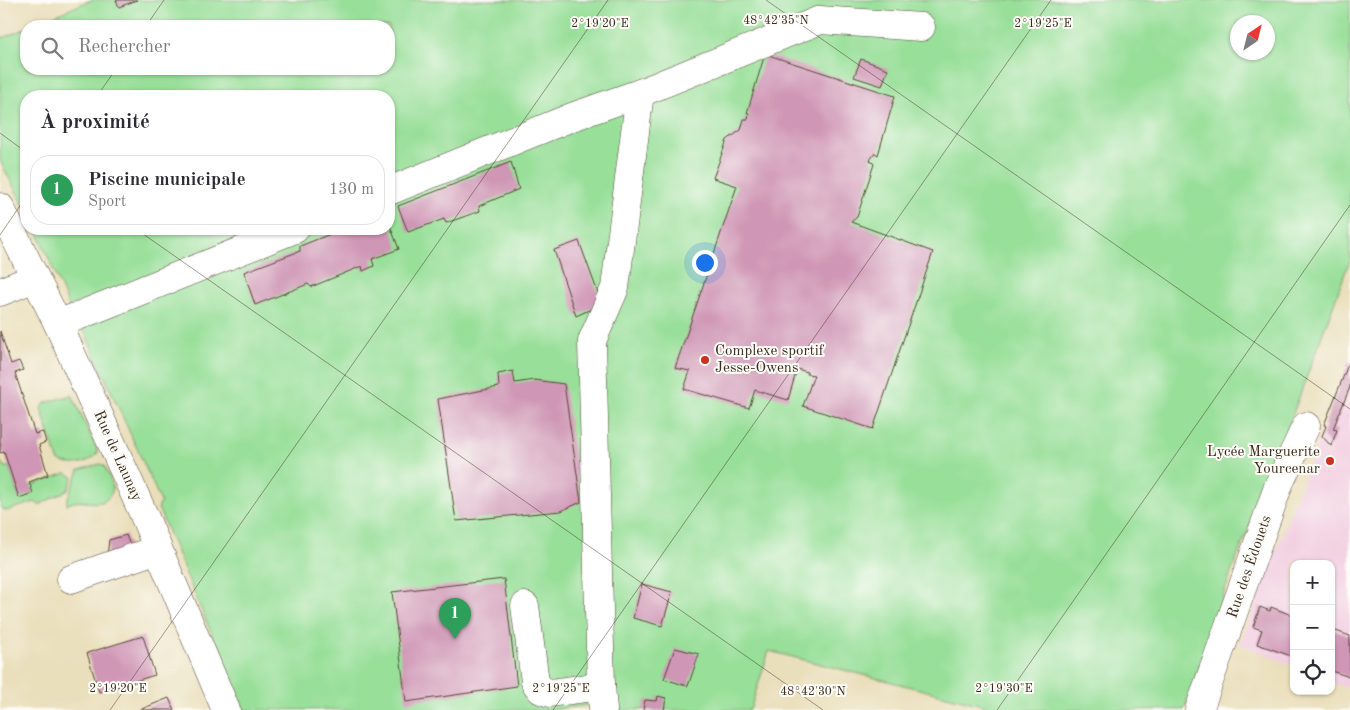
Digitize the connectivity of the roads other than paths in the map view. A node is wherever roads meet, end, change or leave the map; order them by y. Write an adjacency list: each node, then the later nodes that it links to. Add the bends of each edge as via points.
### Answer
1 (921, 27): 2 (street, via 820,20)
2 (640, 93): 3 (street, via 572,116); 13 (street, via 616,288 592,341)
3 (395, 189)
4 (0, 207): 6 (street, Rue de Launay)
5 (280, 235): 8 (street)
6 (35, 278): 7 (street); 8 (street, Rue de Launay)
7 (0, 292)
8 (58, 324): 10 (street, Rue de Launay)
9 (1306, 426): 15 (street, Rue des Édouets, via 1279,484)
10 (158, 549): 11 (street); 14 (street, Rue de Launay)
11 (71, 579)
12 (525, 606): 13 (street, via 535,682 541,690)
13 (602, 698)
14 (226, 710)
15 (1199, 710)

